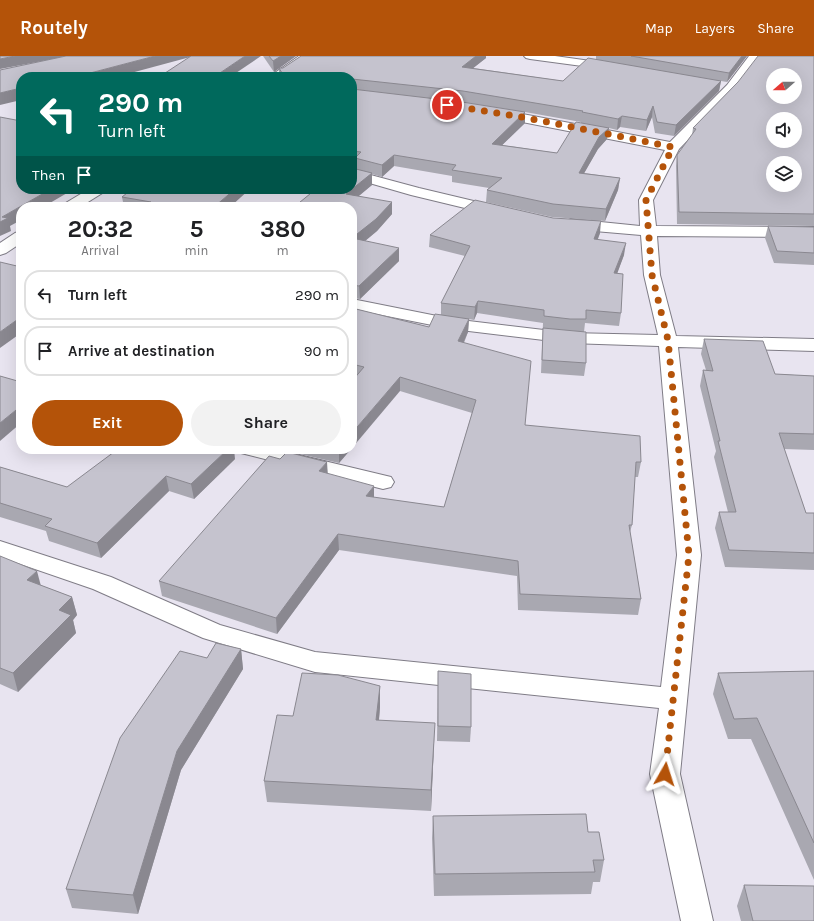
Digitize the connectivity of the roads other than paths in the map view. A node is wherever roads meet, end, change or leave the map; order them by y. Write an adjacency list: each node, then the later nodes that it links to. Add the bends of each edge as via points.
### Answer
1 (307, 56): 5 (street)
2 (530, 56): 4 (street)
3 (755, 56): 7 (street, via 723,87)
4 (621, 69)
5 (283, 72)
6 (485, 111): 7 (street)
7 (673, 147): 13 (street, via 646,200)
8 (357, 175): 11 (street, via 416,192)
9 (91, 194): 10 (street)
10 (77, 202)
11 (514, 214)
12 (559, 223): 13 (street)
13 (649, 231): 14 (street); 18 (street, via 652,275)
14 (814, 232)
15 (16, 240): 16 (street)
16 (0, 250)
17 (357, 305): 18 (street, via 452,324 569,338)
18 (668, 340): 19 (street); 23 (street, via 689,555)
19 (814, 344)
20 (268, 454): 21 (street)
21 (383, 482)
22 (0, 549): 23 (street, via 102,583 212,632 315,662)
23 (673, 699): 24 (street, via 665,774)
24 (697, 921)

